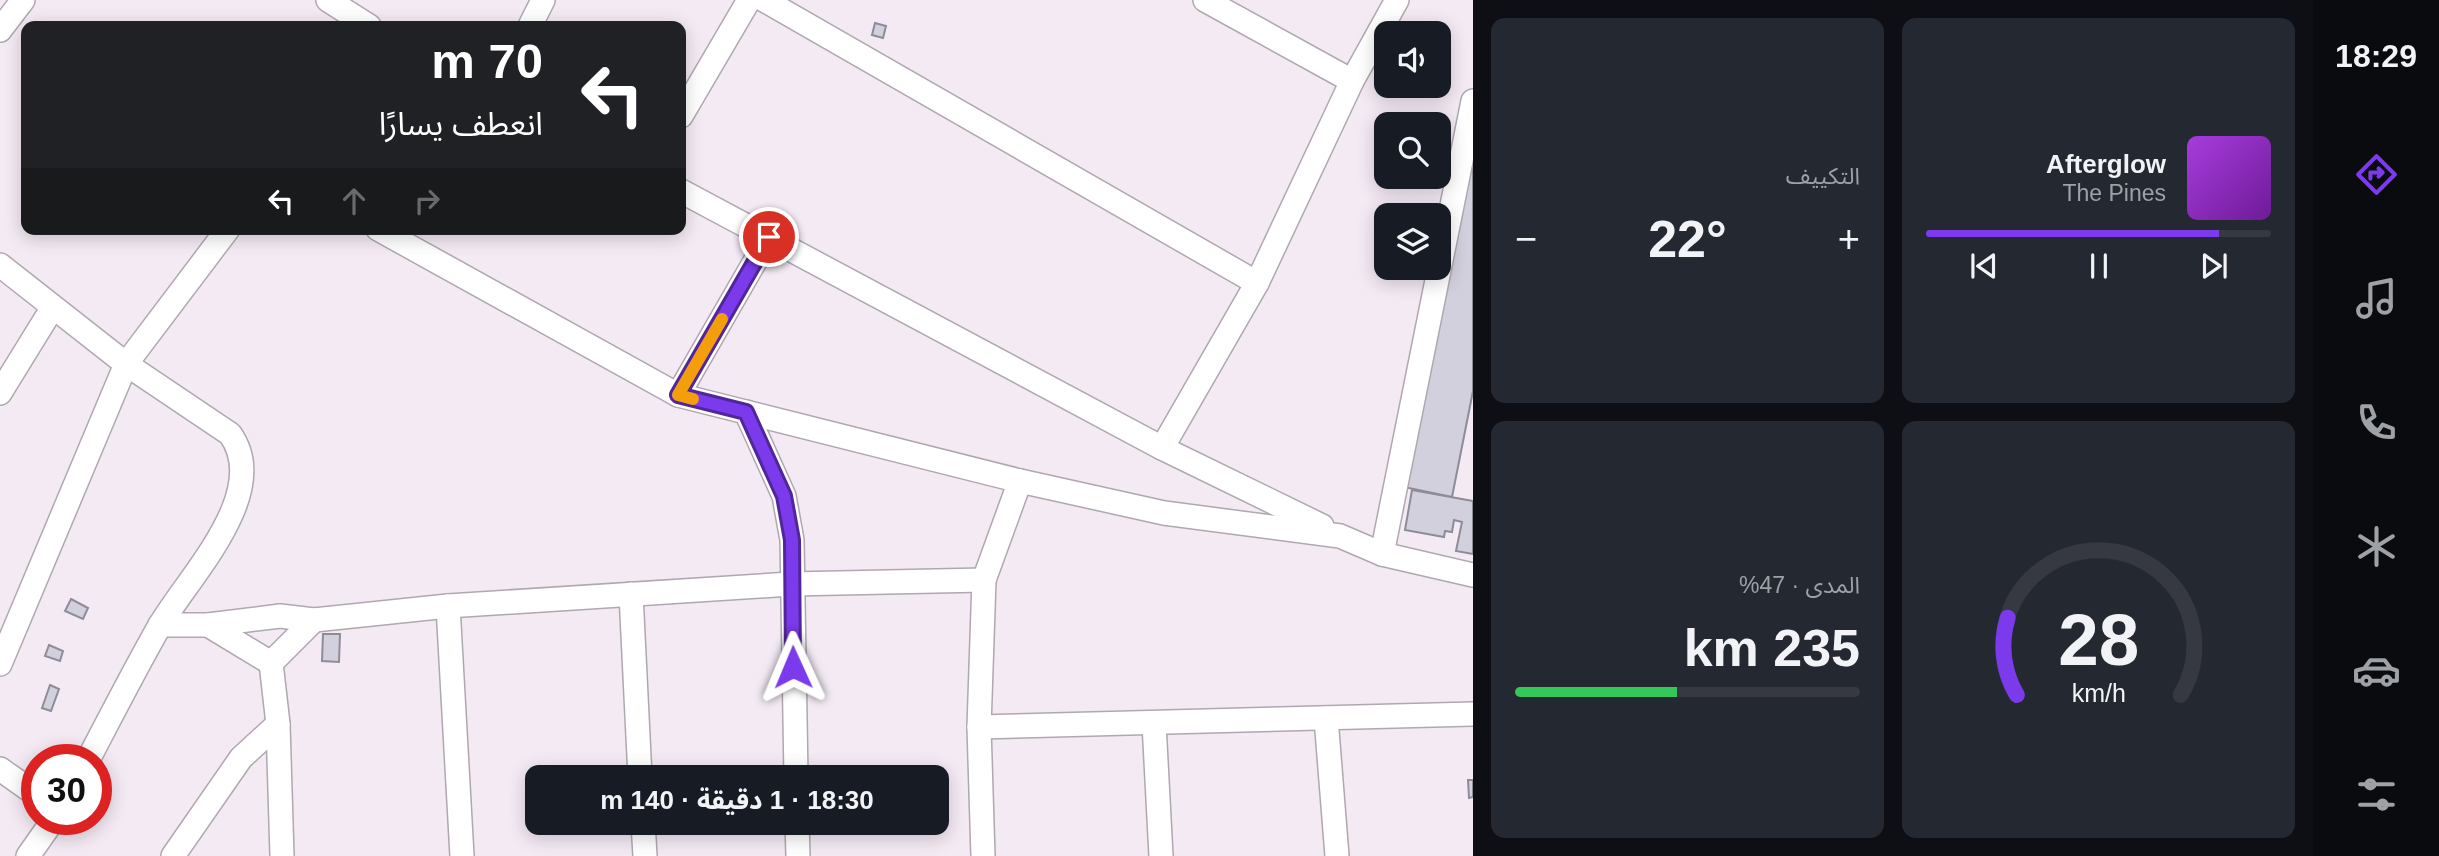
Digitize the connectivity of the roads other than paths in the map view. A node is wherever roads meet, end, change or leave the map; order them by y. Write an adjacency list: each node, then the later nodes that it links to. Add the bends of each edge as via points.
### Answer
1 (23, 0): 10 (street)
2 (543, 0): 9 (street)
3 (749, 0): 13 (street)
4 (764, 0): 19 (street)
5 (1205, 0): 11 (street)
6 (1396, 0): 11 (street)
7 (333, 1): 8 (street)
8 (361, 21)
9 (532, 21)
10 (11, 27)
11 (1352, 81): 19 (street)
12 (1473, 101): 28 (street)
13 (686, 107)
14 (686, 194): 17 (street)
15 (223, 235): 21 (street)
16 (389, 235): 23 (street)
17 (769, 237): 23 (street); 25 (street)
18 (0, 265): 20 (street)
19 (1257, 283): 25 (street)
20 (53, 307): 21 (street); 22 (street)
21 (126, 364): 35 (street, via 230,434 241,449 241,480 232,513); 38 (street)
22 (0, 393)
23 (678, 395): 24 (street)
24 (746, 412): 26 (street); 31 (street, via 784,496 792,540)
25 (1162, 448): 27 (street)
26 (1020, 481): 27 (street, via 1164,513); 30 (street)
27 (1340, 536): 28 (street)
28 (1382, 554): 29 (street)
29 (1473, 575)
30 (984, 580): 31 (street); 43 (street)
31 (791, 584): 32 (street); 46 (street)
32 (631, 594): 33 (street); 45 (street)
33 (448, 606): 34 (street); 55 (street)
34 (314, 620): 36 (street, via 280,616); 37 (street)
35 (160, 625): 36 (street); 44 (street)
36 (208, 625): 37 (street)
37 (271, 663): 42 (street)
38 (0, 664)
39 (1473, 714): 40 (street)
40 (1326, 718): 41 (street); 60 (street)
41 (1154, 723): 43 (street); 59 (street)
42 (278, 724): 53 (street, via 242,758); 54 (street)
43 (979, 727): 58 (street)
44 (97, 744)
45 (639, 765)
46 (796, 765)
47 (0, 769): 48 (street)
48 (21, 784)
49 (43, 835): 52 (street)
50 (644, 835): 56 (street)
51 (797, 835): 57 (street)
52 (28, 856)
53 (173, 856)
54 (282, 856)
55 (462, 856)
56 (645, 856)
57 (798, 856)
58 (983, 856)
59 (1161, 856)
60 (1337, 856)

